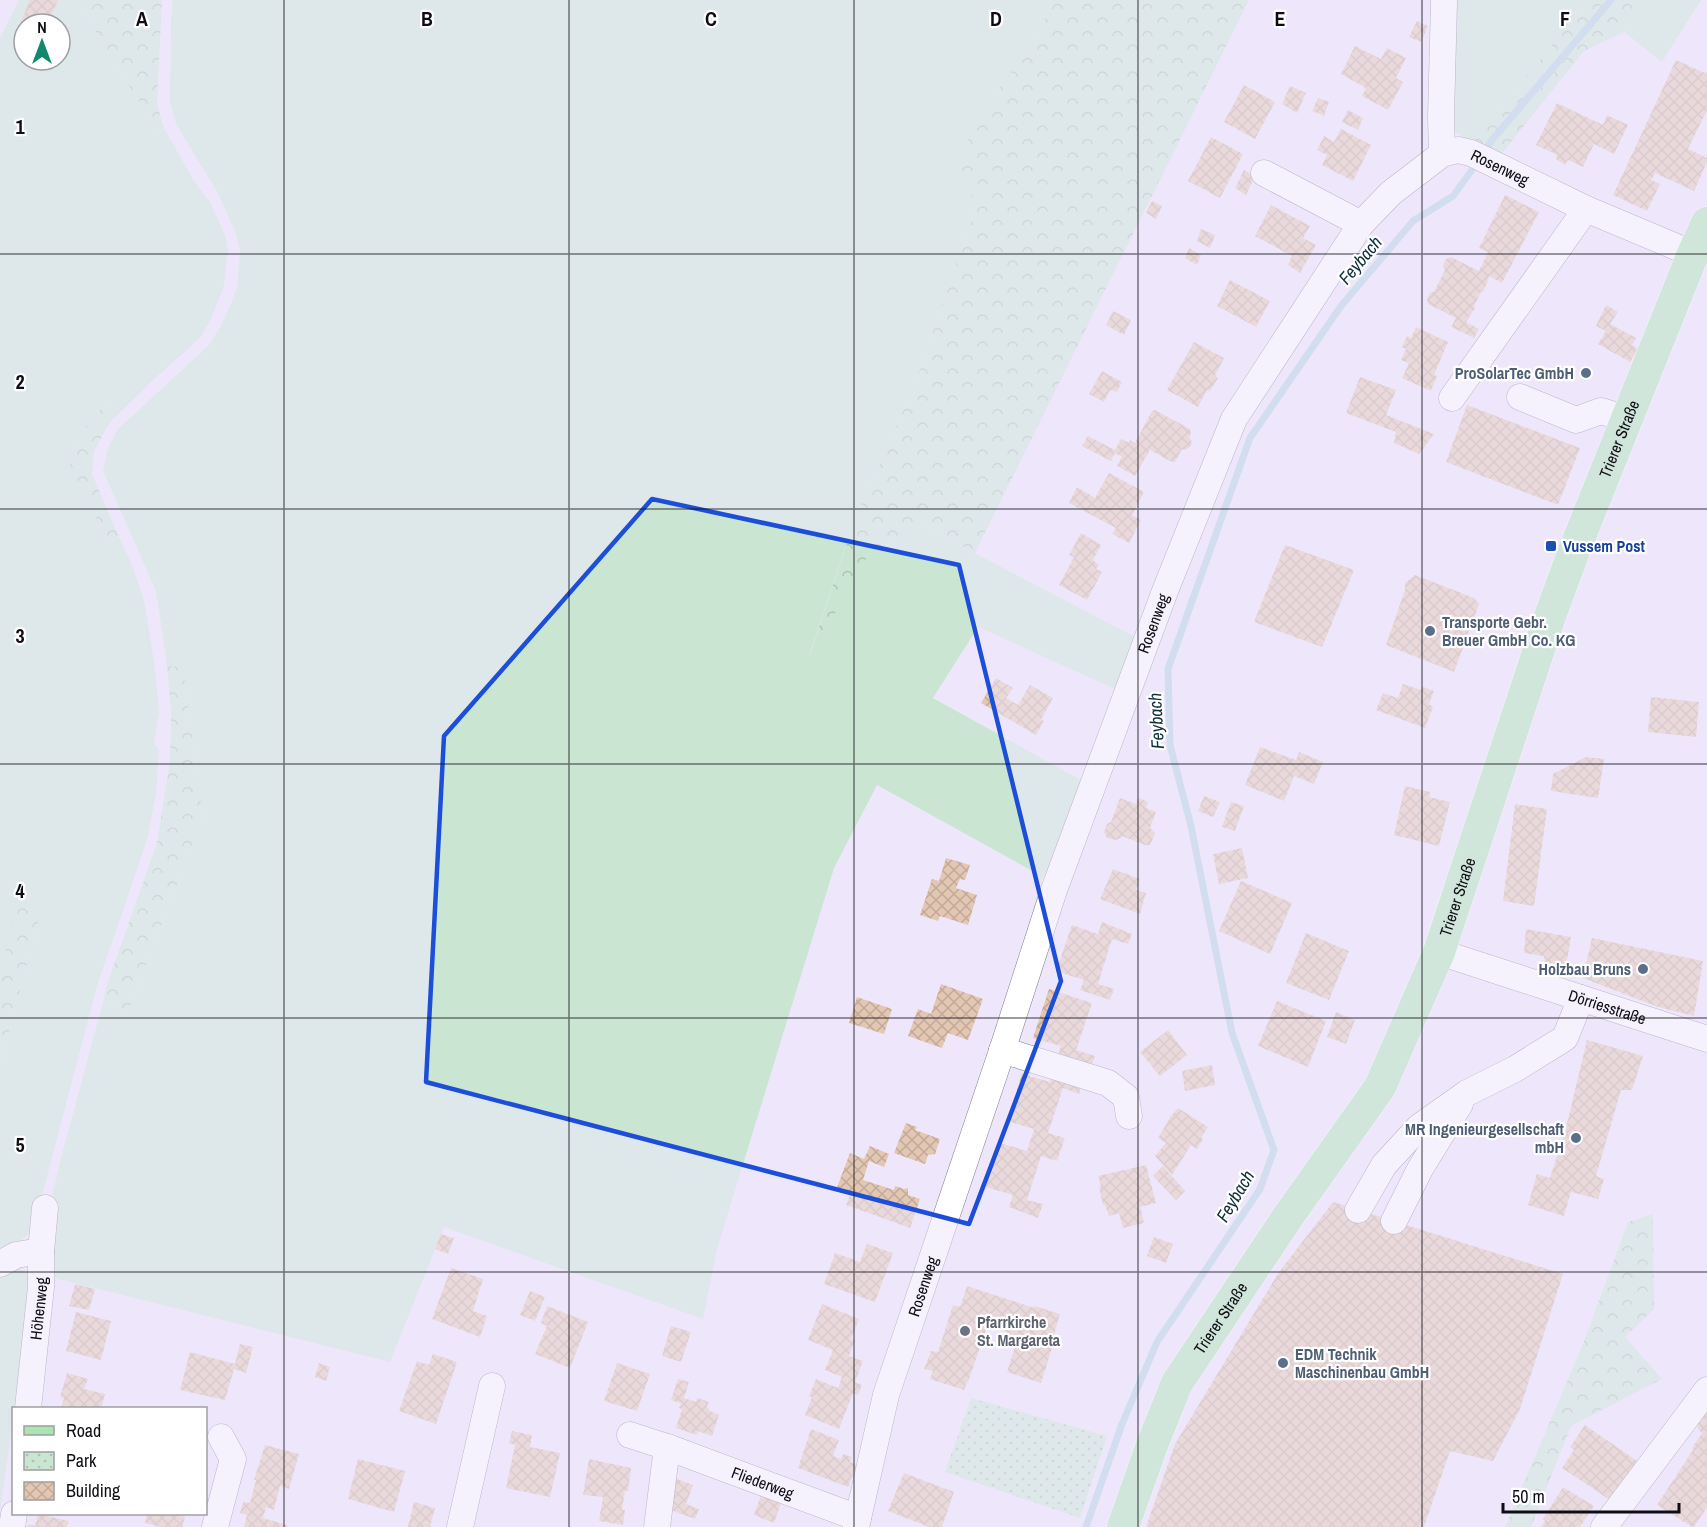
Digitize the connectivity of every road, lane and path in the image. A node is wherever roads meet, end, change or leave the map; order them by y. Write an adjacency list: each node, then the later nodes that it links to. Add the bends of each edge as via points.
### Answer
1 (1444, 2): 2 (street)
2 (1442, 154): 4 (street, Rosenweg, via 1458,150 1471,153); 6 (street, Rosenweg, via 1391,193)
3 (1264, 173): 6 (street)
4 (1586, 208): 7 (street, Rosenweg); 9 (street)
5 (1707, 223): 7 (main road, Trierer Straße)
6 (1361, 224): 14 (street, Rosenweg, via 1234,419 1053,890)
7 (1693, 254): 10 (main road, Trierer Straße)
8 (1520, 397): 10 (street, via 1576,420 1601,411)
9 (1452, 398)
10 (1627, 419): 11 (main road, Trierer Straße, via 1550,616)
11 (1438, 952): 12 (street, Dörriesstraße); 32 (main road, Trierer Straße, via 1380,1087 1178,1383)
12 (1581, 998): 13 (street, Dörriesstraße); 15 (street, via 1565,1038)
13 (1707, 1039)
14 (1002, 1050): 16 (street, via 1108,1083 1126,1097); 28 (street, Rosenweg, via 886,1395)
15 (1467, 1093): 18 (street, via 1419,1128 1384,1165); 19 (street, via 1420,1169)
16 (1129, 1116)
17 (45, 1208): 20 (street, Höhenweg)
18 (1358, 1210)
19 (1394, 1221)
20 (41, 1251): 21 (street, via 16,1255); 24 (street, Höhenweg, via 35,1361)
21 (0, 1264)
22 (492, 1386): 30 (street)
23 (1707, 1390): 33 (street)
24 (28, 1407)
25 (630, 1435): 27 (street, Fliederweg)
26 (221, 1437): 29 (street, via 233,1459)
27 (668, 1447): 28 (street, Fliederweg); 31 (street)
28 (857, 1522)
29 (215, 1527)
30 (460, 1527)
31 (657, 1527)
32 (1123, 1527)
33 (1605, 1527)

